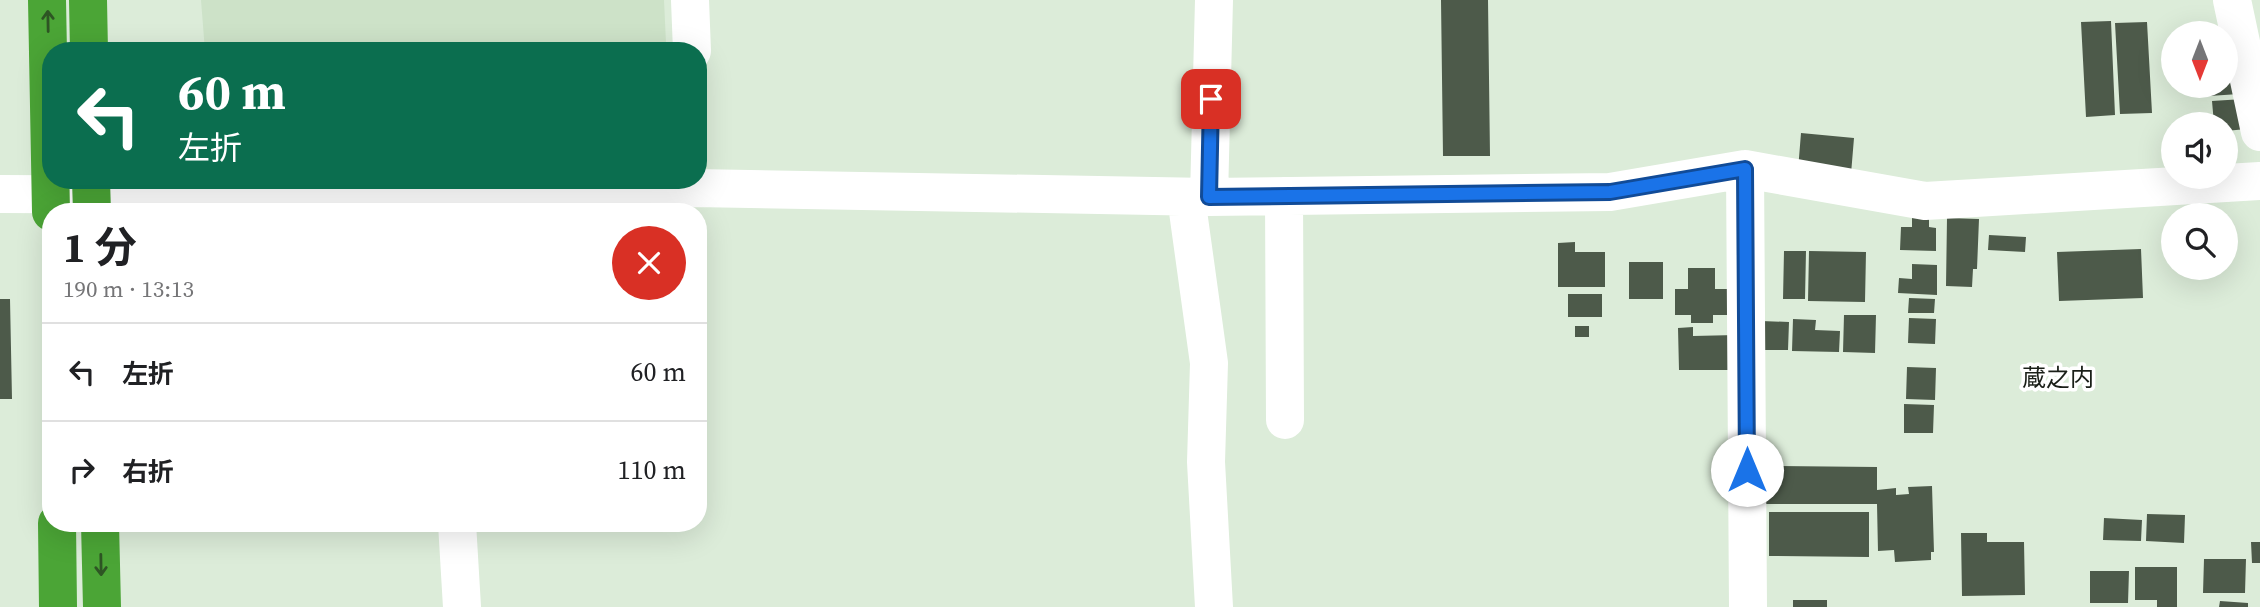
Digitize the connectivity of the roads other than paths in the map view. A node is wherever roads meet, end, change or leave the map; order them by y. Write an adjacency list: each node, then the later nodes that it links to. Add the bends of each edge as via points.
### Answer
1 (47, 0): 6 (highway, one-way to 1)
2 (88, 0): 7 (highway)
3 (690, 0): 8 (street)
4 (1214, 0): 17 (street)
5 (2231, 0): 9 (street)
6 (48, 42)
7 (89, 42)
8 (692, 42)
9 (2260, 132)
10 (1745, 169): 11 (street, via 1925,201); 16 (street, via 1610,192); 30 (street)
11 (2260, 181)
12 (707, 184): 17 (street)
13 (631, 189): 21 (street)
14 (0, 194): 18 (street)
15 (92, 195): 19 (street); 20 (street)
16 (1284, 196): 17 (street); 22 (street)
17 (1198, 197): 29 (street, via 1209,363 1206,462)
18 (46, 203)
19 (56, 203)
20 (401, 203)
21 (453, 203)
22 (1285, 420)
23 (57, 532): 26 (highway)
24 (100, 532): 27 (highway, one-way to 27)
25 (458, 532): 28 (street)
26 (58, 607)
27 (102, 607)
28 (462, 607)
29 (1214, 607)
30 (1748, 607)

